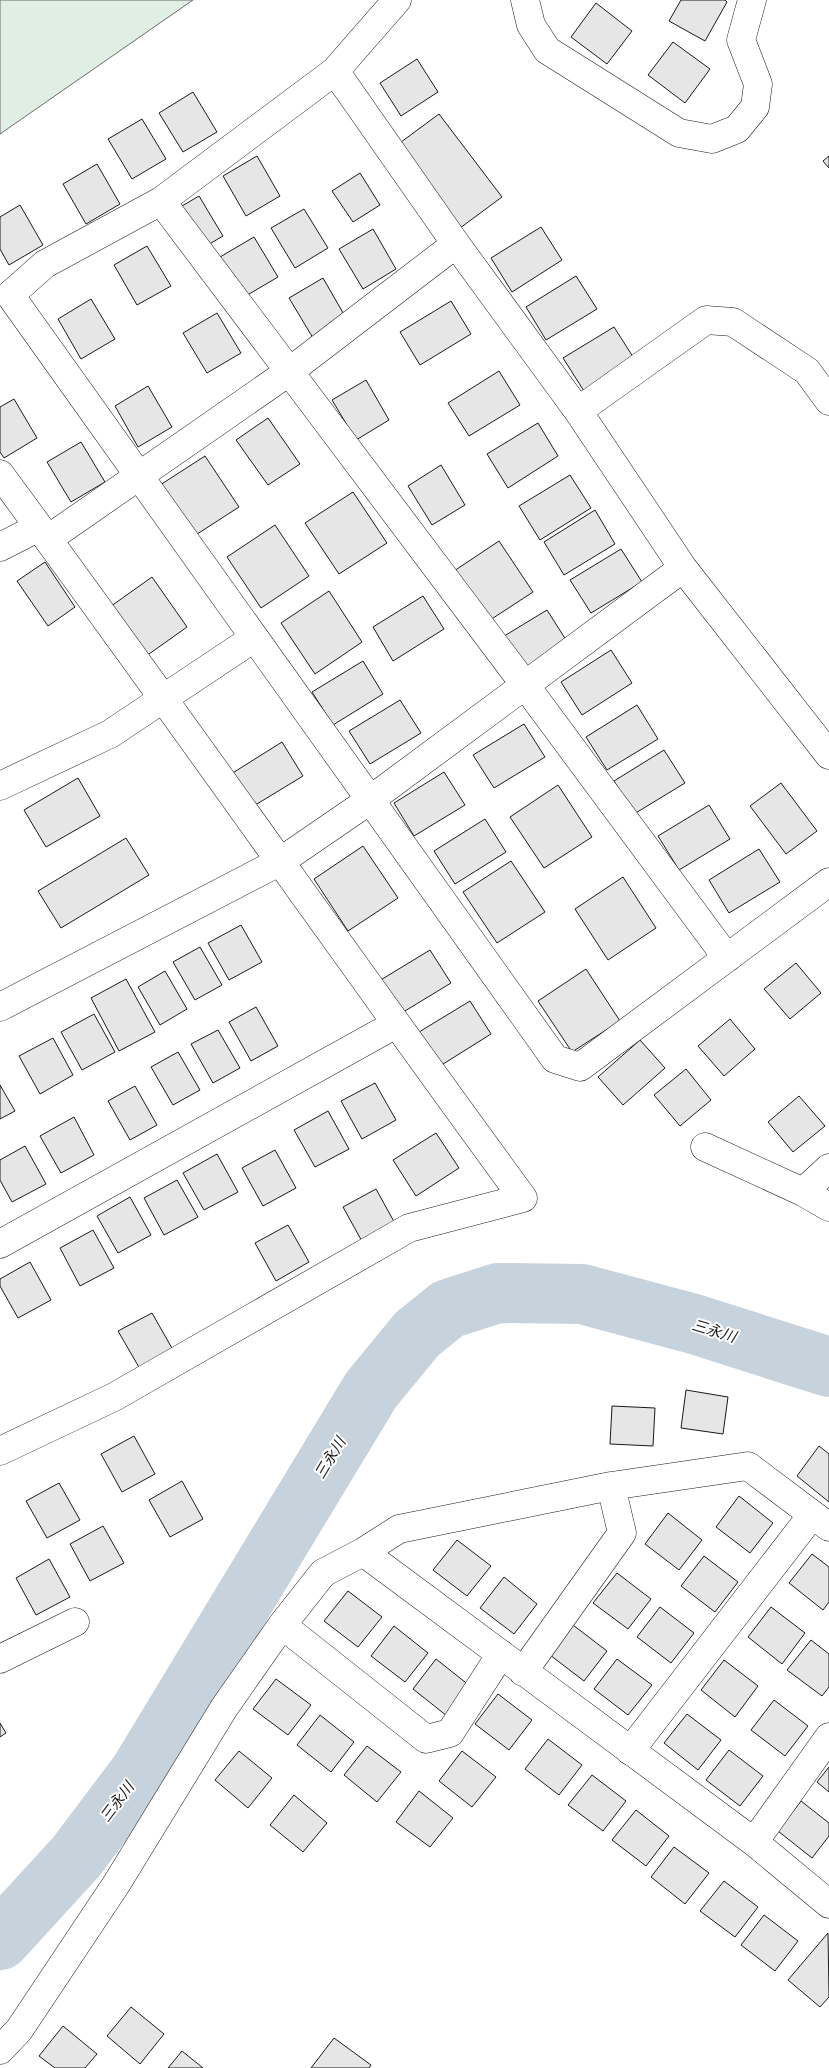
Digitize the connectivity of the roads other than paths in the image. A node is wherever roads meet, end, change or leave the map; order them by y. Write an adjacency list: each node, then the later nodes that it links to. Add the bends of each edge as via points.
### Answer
1 (396, 0): 4 (street)
2 (526, 0): 3 (street, via 531,26 547,50 679,133 712,139 737,129 755,107 758,84 742,40)
3 (752, 0)
4 (335, 71): 5 (street); 6 (street)
5 (161, 201): 7 (street); 11 (street, via 45,264 10,295)
6 (456, 244): 7 (street); 9 (street)
7 (290, 371): 11 (street); 16 (street)
8 (829, 401): 9 (street, via 807,371 733,322 706,320)
9 (578, 411): 14 (street)
10 (0, 474): 12 (street)
11 (138, 476): 12 (street); 15 (street)
12 (44, 533): 13 (street); 17 (street)
13 (0, 547)
14 (683, 568): 16 (street); 18 (street)
15 (254, 638): 17 (street); 20 (street)
16 (525, 685): 20 (street); 23 (street)
17 (164, 699): 19 (street, via 110,734); 21 (street)
18 (829, 756)
19 (0, 786)
20 (370, 800): 21 (street); 23 (street, via 555,1059 580,1067)
21 (281, 861): 24 (street); 25 (street)
22 (829, 882): 23 (street)
23 (727, 958)
24 (0, 1007)
25 (396, 1024): 30 (street); 31 (street, via 523,1198 409,1228 114,1397)
26 (705, 1147): 28 (street)
27 (829, 1168): 28 (street)
28 (803, 1192): 29 (street)
29 (829, 1207)
30 (0, 1244)
31 (0, 1451)
32 (611, 1486): 33 (street, via 748,1466); 34 (street, via 399,1529); 39 (street, via 622,1533)
33 (821, 1521): 41 (street)
34 (363, 1552): 36 (street, via 322,1573); 37 (street)
35 (75, 1622): 38 (street)
36 (282, 1625): 37 (street, via 426,1738 450,1733); 44 (street, via 224,1708 117,1883 19,2030)
37 (501, 1654): 39 (street)
38 (0, 1659)
39 (523, 1672): 41 (street)
40 (829, 1737): 42 (street)
41 (630, 1751): 42 (street)
42 (754, 1842): 43 (street)
43 (829, 1904)
44 (0, 2050)

